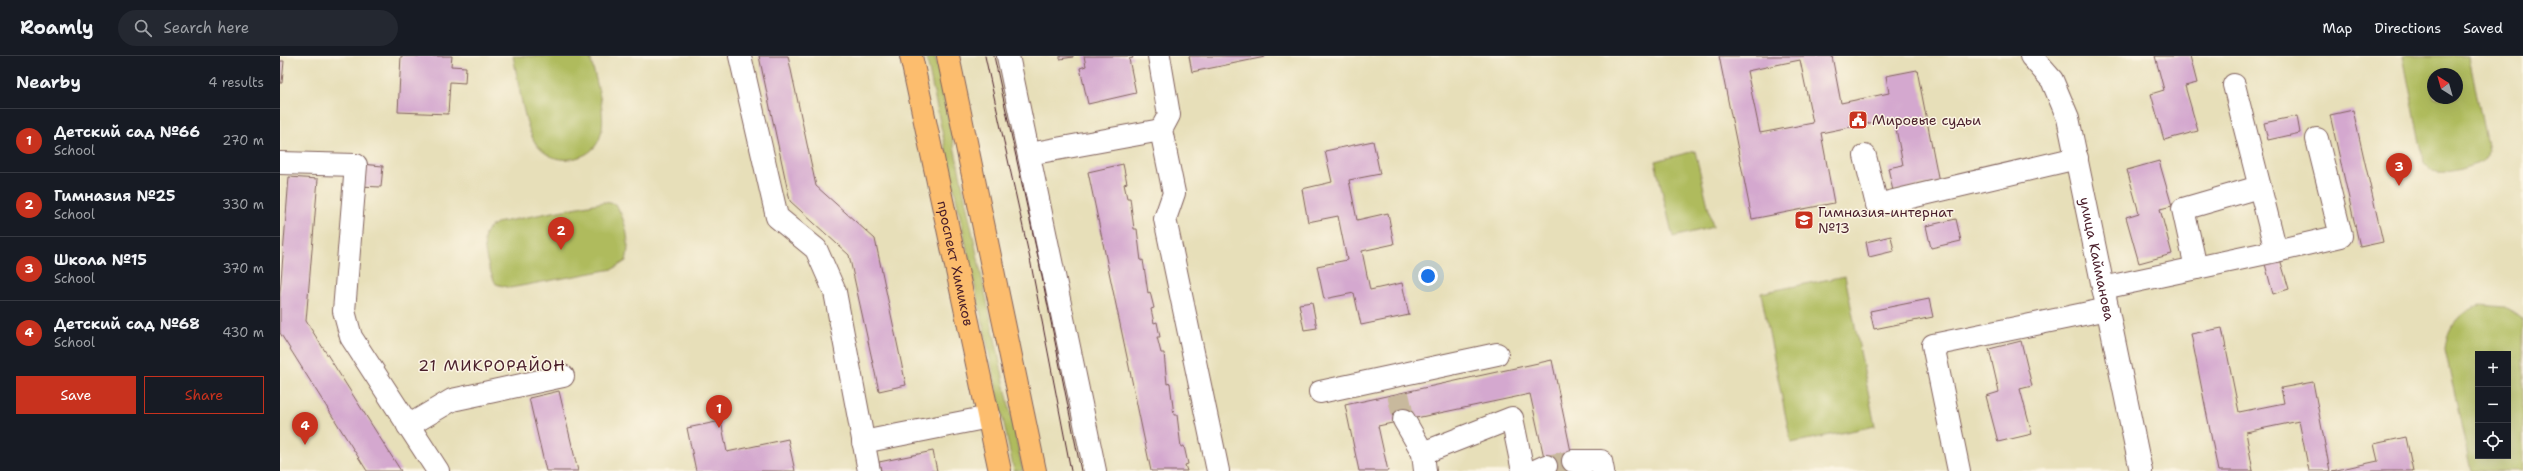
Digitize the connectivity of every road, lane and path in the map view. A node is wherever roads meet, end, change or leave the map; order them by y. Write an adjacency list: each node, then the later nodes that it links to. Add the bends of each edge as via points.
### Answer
1 (740, 56): 25 (street, via 777,217 816,249 835,292)
2 (912, 56): 22 (main road, проспект Химиков)
3 (948, 56): 31 (main road)
4 (1008, 56): 10 (street)
5 (1159, 56): 8 (street, via 1169,115)
6 (2031, 56): 12 (street, улица Кайманова, via 2052,80 2068,118)
7 (2234, 85): 14 (street)
8 (1160, 130): 10 (street); 33 (street, via 1174,193 1165,219)
9 (2318, 139): 15 (street, via 2341,236)
10 (1029, 154): 32 (street)
11 (1865, 156): 12 (street, via 1877,205)
12 (2077, 158): 17 (street, улица Кайманова)
13 (280, 163): 24 (street, via 356,165 344,311 351,337)
14 (2259, 187): 15 (street); 16 (street, via 2183,209)
15 (2276, 251): 16 (street)
16 (2196, 268): 17 (street)
17 (2103, 288): 18 (street, улица Кайманова)
18 (2108, 309): 36 (street, via 1933,346); 37 (street, улица Кайманова)
19 (1497, 354): 21 (street, via 1394,385)
20 (562, 376): 24 (street, via 452,400)
21 (1320, 392)
22 (989, 417): 25 (street); 30 (main road, проспект Химиков)
23 (1404, 420): 27 (street)
24 (408, 426): 28 (street)
25 (864, 442): 29 (street)
26 (1573, 461): 35 (street, via 1601,461)
27 (1424, 462): 34 (street, via 1512,418)
28 (438, 471)
29 (869, 471)
30 (1000, 471)
31 (1035, 471)
32 (1095, 471)
33 (1218, 471)
34 (1523, 471)
35 (1603, 471)
36 (1959, 471)
37 (2141, 471)

